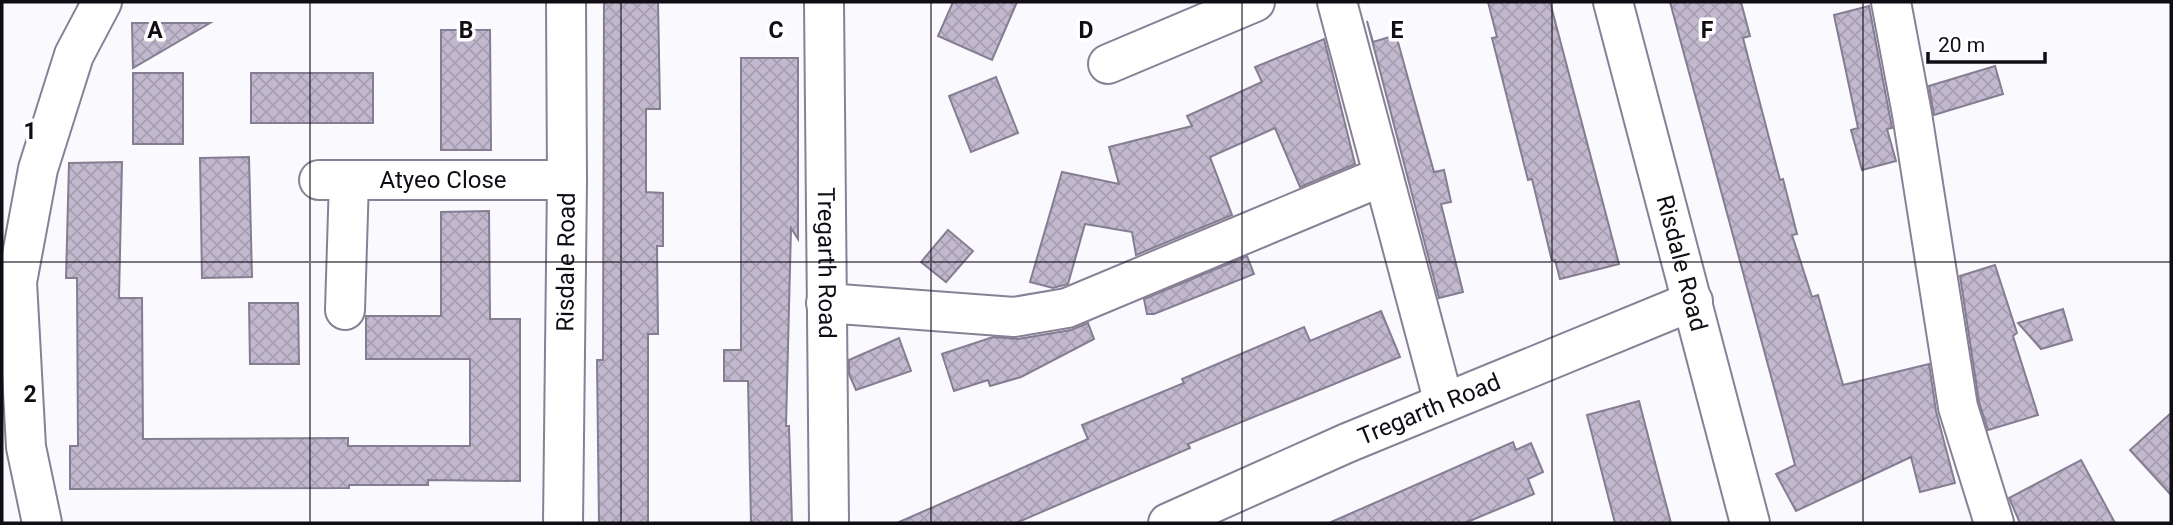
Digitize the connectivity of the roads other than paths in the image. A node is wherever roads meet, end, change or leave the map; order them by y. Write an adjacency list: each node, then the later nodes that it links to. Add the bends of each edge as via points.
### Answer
1 (102, 2): 15 (street, via 74,55 38,169 17,282)
2 (566, 2): 10 (street, Risdale Road)
3 (824, 2): 12 (street, Tregarth Road)
4 (1255, 2): 8 (street)
5 (1336, 2): 9 (street)
6 (1613, 2): 11 (street, Risdale Road)
7 (1891, 2): 21 (street, via 1958,407)
8 (1108, 64)
9 (1384, 176): 12 (street, via 1067,308 1014,317); 14 (street)
10 (568, 180): 13 (street, Atyeo Close, via 334,180); 17 (street, Risdale Road)
11 (1693, 300): 14 (street, Tregarth Road); 20 (street, Risdale Road)
12 (827, 303): 18 (street, Tregarth Road)
13 (345, 310)
14 (1444, 403): 19 (street, Tregarth Road)
15 (14, 448): 16 (street)
16 (42, 523)
17 (563, 523)
18 (829, 523)
19 (1168, 523)
20 (1750, 523)
21 (1994, 523)

